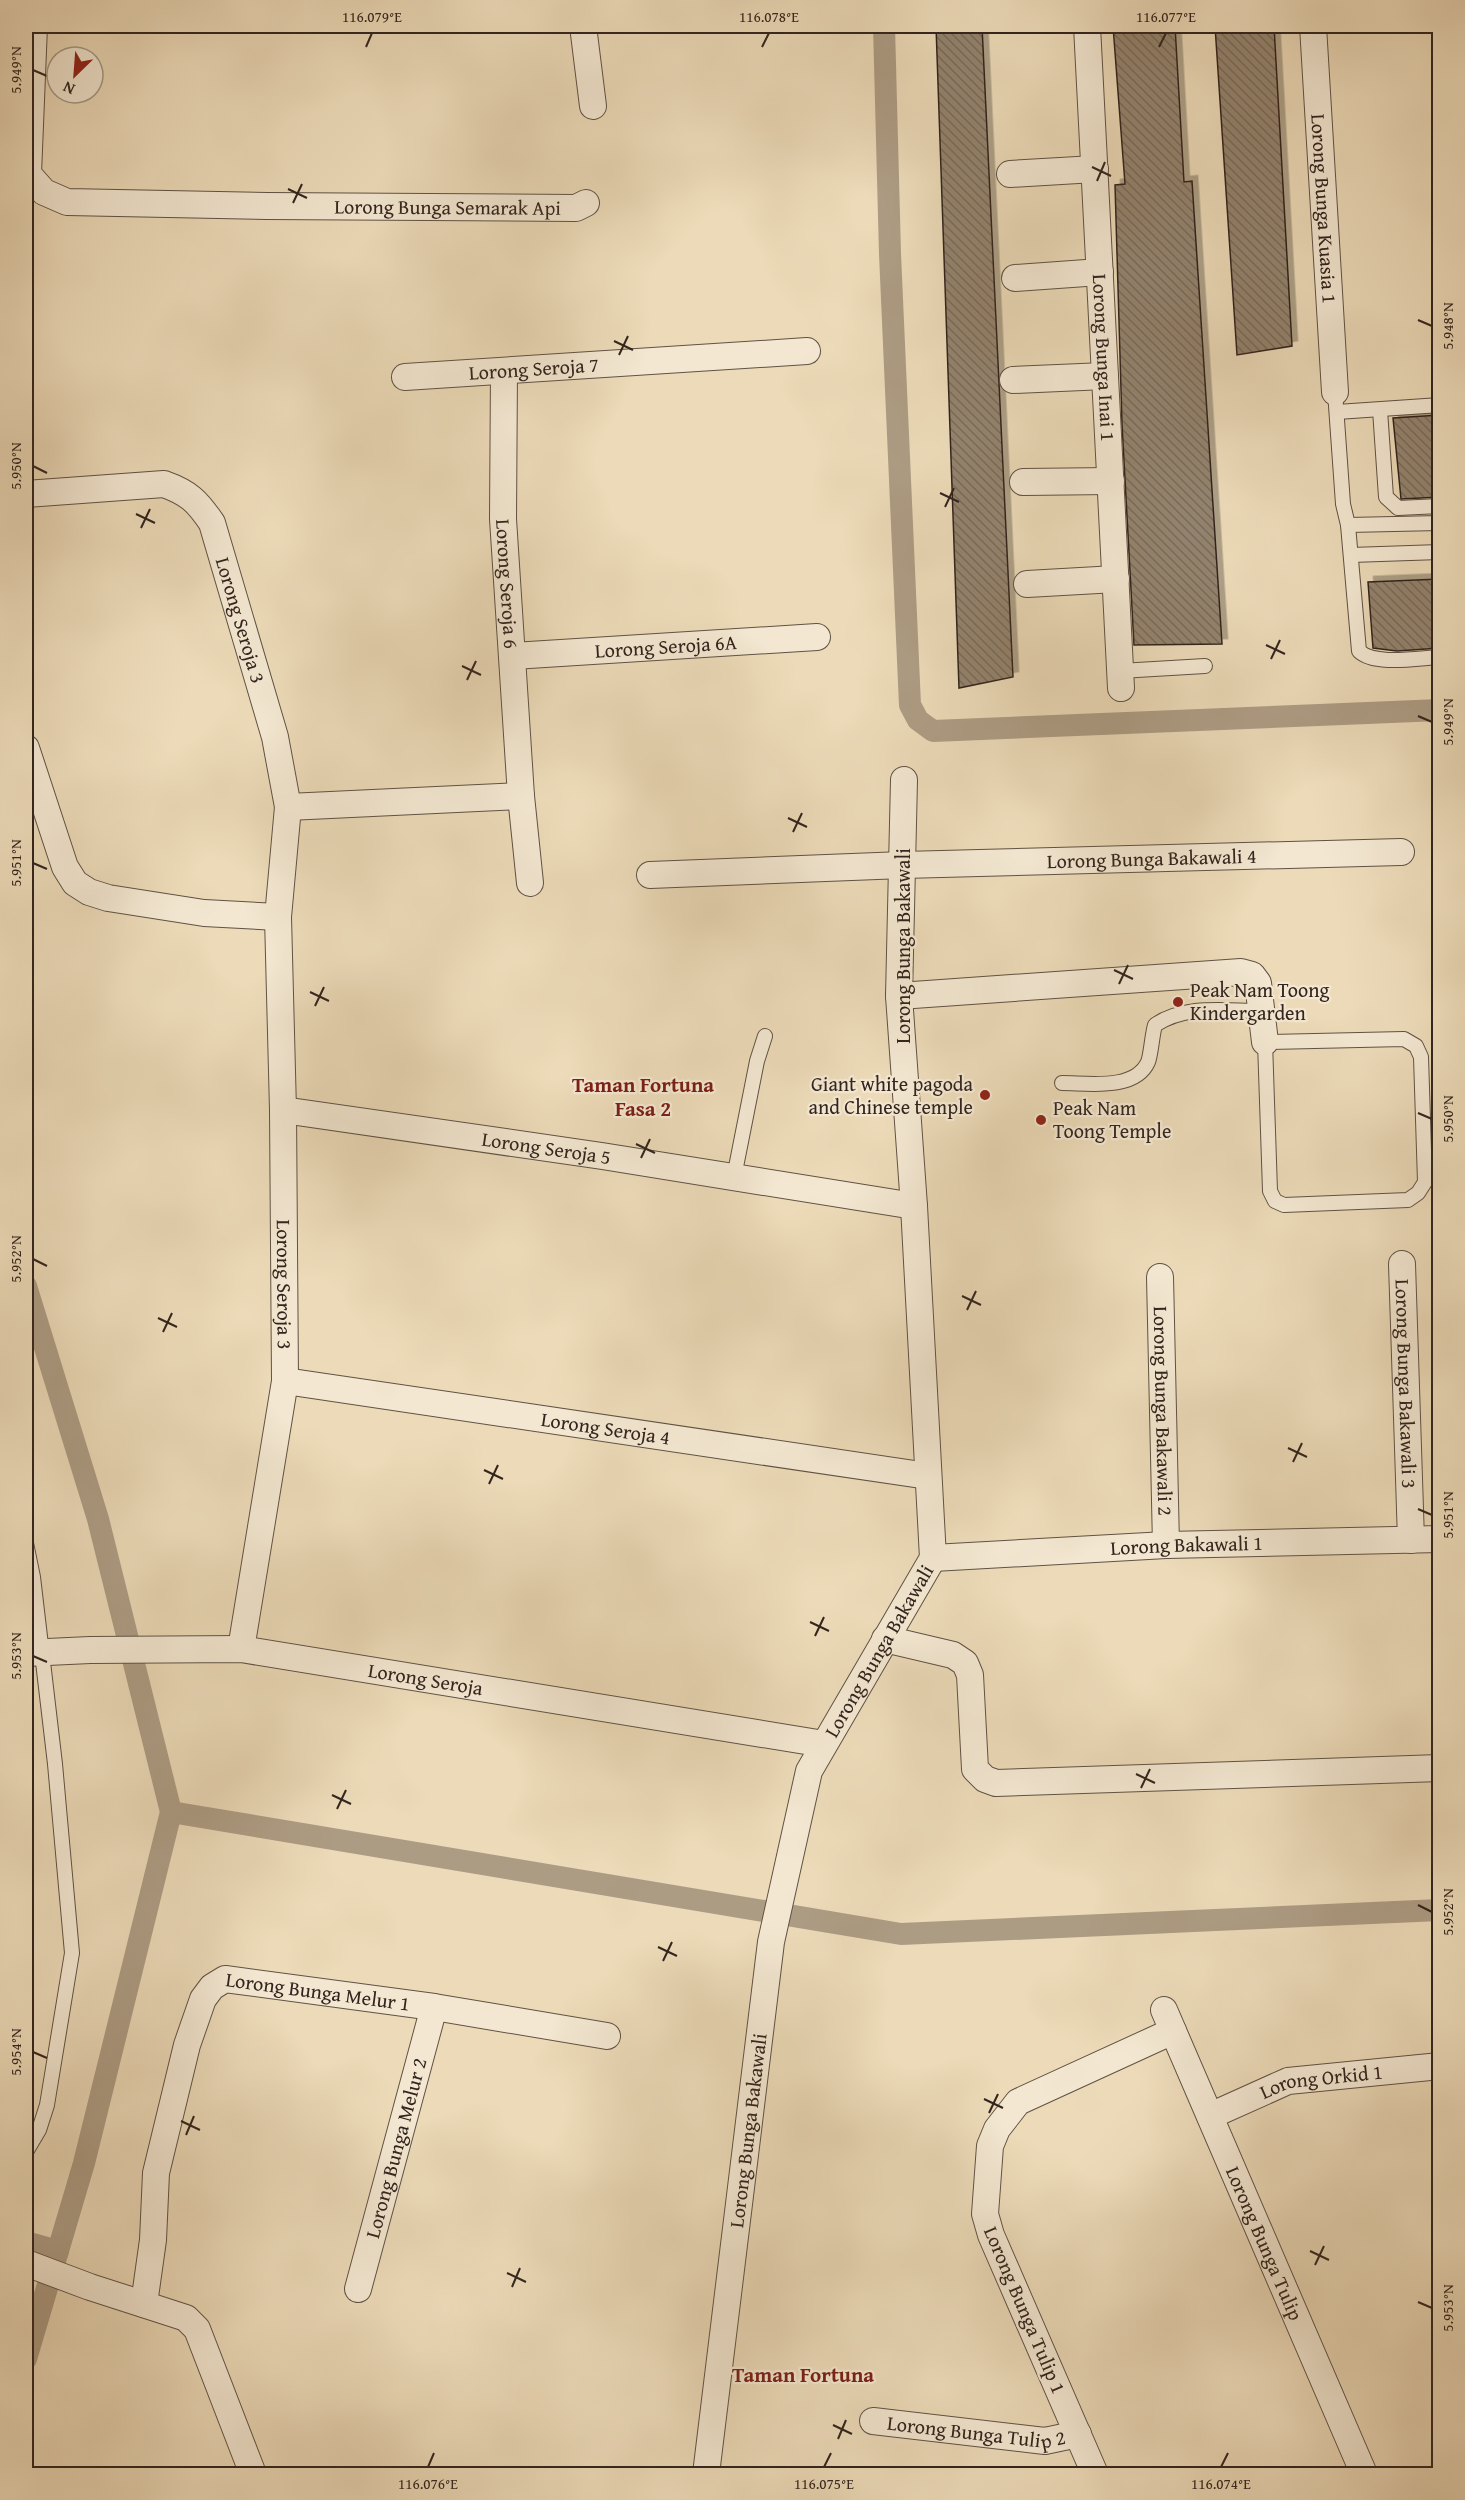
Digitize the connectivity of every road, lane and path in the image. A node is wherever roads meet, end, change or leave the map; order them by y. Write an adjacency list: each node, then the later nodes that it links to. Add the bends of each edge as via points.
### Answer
1 (34, 26): 8 (street, Lorong Bunga Semarak Api, via 28,174 44,192 67,202 576,208)
2 (583, 26): 5 (street)
3 (1088, 26): 6 (street, Lorong Bunga Inai 1)
4 (1313, 26): 16 (street, Lorong Bunga Kuasia 1)
5 (592, 106)
6 (1095, 169): 7 (street); 9 (street, Lorong Bunga Inai 1)
7 (1010, 174)
8 (586, 203)
9 (1100, 272): 10 (street); 13 (street, Lorong Bunga Inai 1)
10 (1015, 278)
11 (807, 351): 12 (street, Lorong Seroja 7)
12 (504, 371): 14 (street, Lorong Seroja 7); 30 (street, Lorong Seroja 6, via 502,519)
13 (1105, 376): 15 (street); 19 (street, Lorong Bunga Inai 1)
14 (405, 377)
15 (1013, 381)
16 (1336, 402): 18 (lane); 24 (lane)
17 (1440, 405): 18 (lane)
18 (1380, 410): 22 (lane, via 1386,498 1398,508)
19 (1111, 481): 20 (street); 27 (street, Lorong Bunga Inai 1)
20 (1023, 482)
21 (26, 494): 37 (street, Lorong Seroja 3, via 164,484 199,503 212,523 274,737)
22 (1440, 506)
23 (1440, 523): 24 (lane)
24 (1348, 525): 26 (lane)
25 (1440, 552): 26 (lane)
26 (1351, 555): 31 (lane, via 1359,651 1365,657 1384,660)
27 (1116, 579): 28 (street); 33 (street, Lorong Bunga Inai 1)
28 (1027, 584)
29 (818, 637): 30 (street, Lorong Seroja 6A)
30 (513, 656): 36 (street, Lorong Seroja 6)
31 (1440, 657)
32 (1205, 666): 33 (lane)
33 (1121, 679)
34 (26, 748): 42 (street, via 65,867 75,883 108,898 204,913)
35 (904, 780): 39 (street, Lorong Bunga Bakawali)
36 (521, 796): 37 (street); 41 (street, Lorong Seroja 6)
37 (288, 807): 42 (street, Lorong Seroja 3)
38 (1401, 852): 39 (street, Lorong Bunga Bakawali 4)
39 (903, 865): 40 (street, Lorong Bunga Bakawali 4); 43 (street, Lorong Bunga Bakawali)
40 (650, 875)
41 (530, 883)
42 (278, 917): 48 (street, Lorong Seroja 3)
43 (899, 996): 44 (street, via 1241,972 1252,975 1258,983); 50 (street, Lorong Bunga Bakawali)
44 (1261, 1011): 46 (street); 47 (lane, via 1189,1010 1169,1015 1155,1025 1149,1061 1125,1082)
45 (765, 1036): 49 (lane)
46 (1265, 1042): 46 (lane, via 1404,1039 1416,1046 1421,1057 1425,1182 1418,1193 1408,1200 1284,1205 1275,1201 1270,1191)
47 (1062, 1083)
48 (284, 1110): 49 (street, Lorong Seroja 5); 53 (street, Lorong Seroja 3)
49 (734, 1177): 50 (street, Lorong Seroja 5)
50 (914, 1206): 54 (street, Lorong Bunga Bakawali)
51 (1402, 1264): 56 (street, Lorong Bunga Bakawali 3)
52 (1160, 1277): 58 (street, Lorong Bunga Bakawali 2)
53 (285, 1381): 54 (street, Lorong Seroja 4); 61 (street, Lorong Seroja 3)
54 (928, 1476): 59 (street, Lorong Bunga Bakawali)
55 (1440, 1539): 56 (street, Lorong Bakawali 1)
56 (1412, 1540): 58 (street, Lorong Bakawali 1)
57 (26, 1543): 62 (lane, via 33,1577)
58 (1166, 1545): 59 (street, Lorong Bakawali 1)
59 (933, 1558): 60 (street, Lorong Bunga Bakawali)
60 (885, 1638): 63 (street, Lorong Bunga Bakawali); 64 (street, via 953,1655 964,1663 970,1675 975,1769 996,1783)
61 (241, 1649): 62 (street, Lorong Seroja); 63 (street, Lorong Seroja)
62 (34, 1652): 70 (lane, via 55,1764 72,1953 47,2105)
63 (824, 1744): 77 (street, Lorong Bunga Bakawali, via 809,1771 771,1942)
64 (1440, 1768)
65 (434, 2007): 67 (street, Lorong Bunga Melur 1); 72 (street, Lorong Bunga Melur 2); 73 (street, Lorong Bunga Melur 1, via 225,1979 212,1987 203,1999 187,2045 156,2173 153,2240)
66 (1169, 2021): 69 (street, Lorong Bunga Tulip); 75 (street, Lorong Bunga Tulip 1, via 1018,2102 997,2129 990,2146 985,2214 991,2235)
67 (607, 2036)
68 (1440, 2066): 69 (street, Lorong Orkid 1, via 1288,2081)
69 (1210, 2116): 79 (street, Lorong Bunga Tulip)
70 (26, 2152)
71 (26, 2263): 73 (street)
72 (358, 2289)
73 (144, 2304): 76 (street, via 186,2318 197,2329)
74 (873, 2421): 75 (street, Lorong Bunga Tulip 2, via 1045,2441)
75 (1078, 2434): 78 (street, Lorong Bunga Tulip 1)
76 (253, 2475)
77 (706, 2475)
78 (1095, 2475)
79 (1364, 2475)

